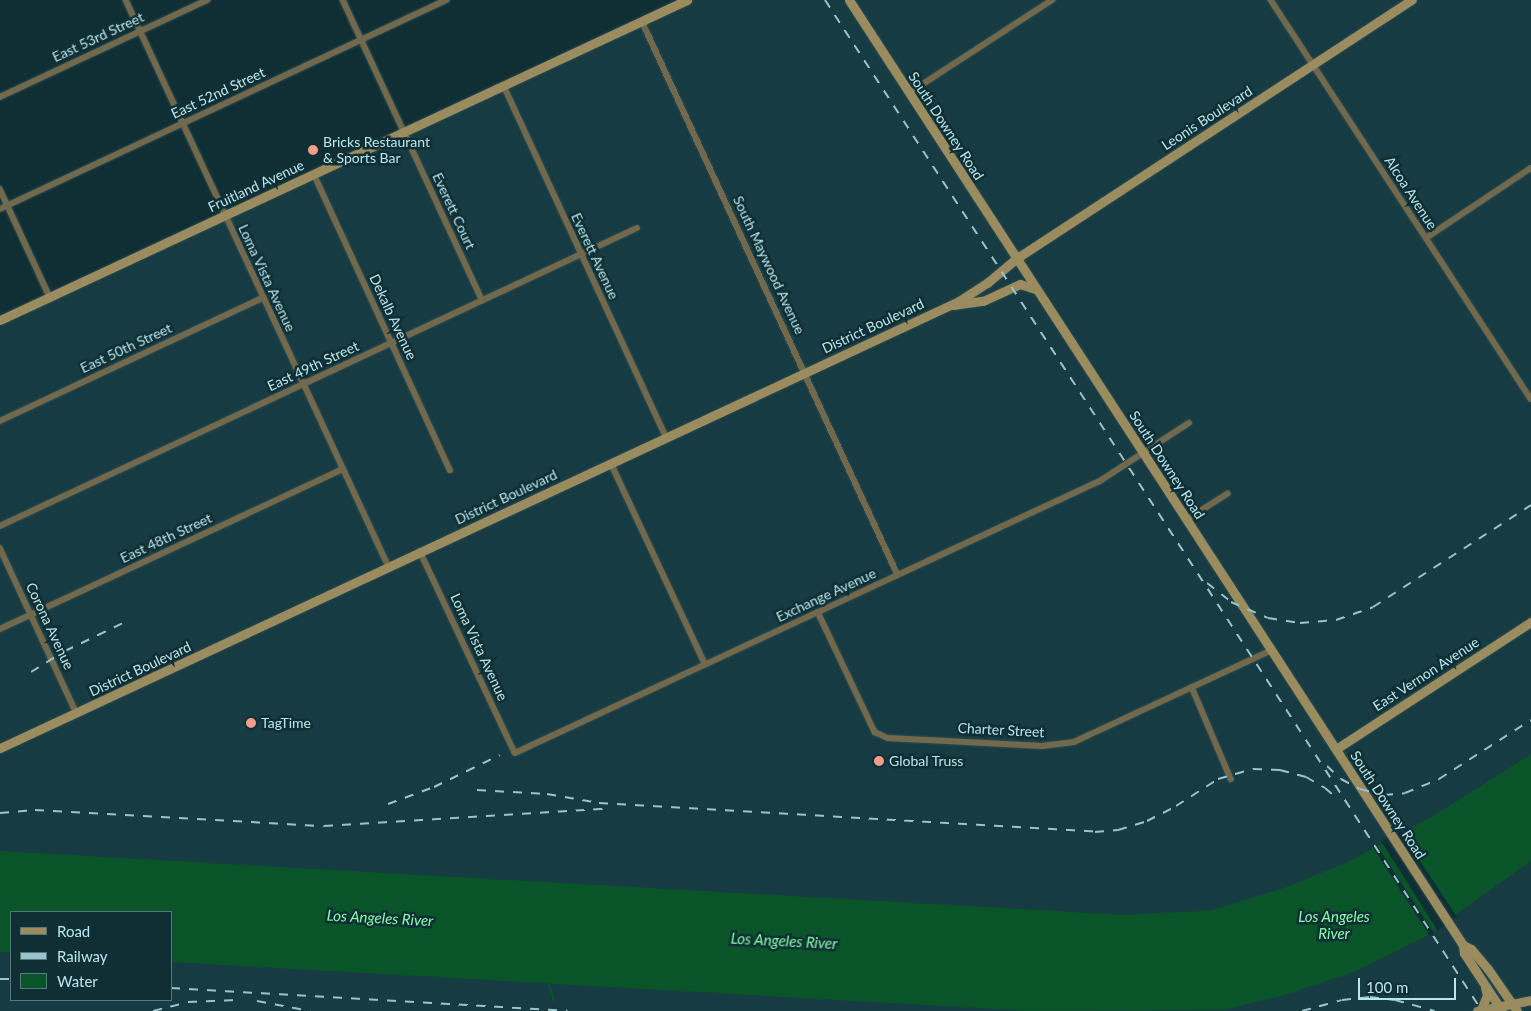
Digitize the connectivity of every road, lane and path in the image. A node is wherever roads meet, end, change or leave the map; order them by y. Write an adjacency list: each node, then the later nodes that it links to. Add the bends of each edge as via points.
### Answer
1 (126, 0): 11 (street, Loma Vista Avenue)
2 (207, 0): 11 (street, East 53rd Street)
3 (343, 0): 12 (street)
4 (447, 0): 12 (street, East 52nd Street)
5 (688, 0): 10 (main road, Fruitland Avenue)
6 (848, 0): 15 (main road, South Downey Road)
7 (1052, 0): 15 (street)
8 (1271, 0): 13 (street, Alcoa Avenue)
9 (1412, 0): 13 (main road, Leonis Boulevard)
10 (642, 21): 14 (main road, Fruitland Avenue); 36 (street, South Maywood Avenue)
11 (140, 31): 16 (street, East 53rd Street); 17 (street, Loma Vista Avenue)
12 (362, 40): 17 (street, East 52nd Street); 18 (street)
13 (1313, 65): 26 (street, Alcoa Avenue); 28 (main road, Leonis Boulevard)
14 (504, 86): 18 (main road, Fruitland Avenue); 27 (street, Everett Avenue)
15 (909, 94): 28 (main road, South Downey Road)
16 (0, 97)
17 (182, 124): 22 (street, East 52nd Street); 24 (street, Loma Vista Avenue)
18 (404, 132): 20 (main road, Fruitland Avenue); 32 (street, Everett Court)
19 (1531, 168): 26 (street)
20 (314, 174): 24 (main road, Fruitland Avenue); 35 (street, Dekalb Avenue)
21 (0, 189): 22 (street)
22 (8, 206): 23 (street, East 52nd Street); 30 (street)
23 (0, 209)
24 (224, 216): 30 (main road, Fruitland Avenue); 31 (street, Loma Vista Avenue)
25 (637, 228): 27 (street, East 49th Street)
26 (1426, 238): 38 (street, Alcoa Avenue)
27 (580, 254): 32 (street, East 49th Street); 42 (street, Everett Avenue)
28 (1017, 258): 29 (main road, South Downey Road); 33 (main road, District Boulevard, via 987,284)
29 (1036, 289): 33 (main road, via 1020,284 983,301); 43 (main road, South Downey Road)
30 (50, 297): 34 (main road, Fruitland Avenue)
31 (263, 298): 37 (street, Loma Vista Avenue); 40 (street, East 50th Street)
32 (482, 300): 35 (street, East 49th Street)
33 (950, 305): 36 (main road, District Boulevard)
34 (0, 320)
35 (391, 343): 37 (street, East 49th Street); 46 (street, Dekalb Avenue)
36 (804, 372): 42 (main road, District Boulevard); 53 (street, South Maywood Avenue)
37 (303, 384): 45 (street, Loma Vista Avenue); 49 (street, East 49th Street)
38 (1528, 390): 39 (street, Alcoa Avenue)
39 (1531, 399)
40 (0, 421)
41 (1189, 423): 43 (street, Exchange Avenue)
42 (666, 437): 44 (main road, District Boulevard)
43 (1143, 453): 48 (main road, South Downey Road); 53 (street, Exchange Avenue, via 1100,481)
44 (611, 463): 51 (main road, District Boulevard); 59 (street)
45 (343, 469): 52 (street, Loma Vista Avenue); 55 (street, East 48th Street)
46 (450, 470)
47 (1227, 494): 48 (street)
48 (1186, 520): 58 (main road, South Downey Road)
49 (0, 526)
50 (0, 548): 55 (street, Corona Avenue)
51 (420, 552): 52 (main road, District Boulevard); 64 (street, Loma Vista Avenue)
52 (388, 566): 61 (main road, District Boulevard)
53 (898, 575): 54 (street, Exchange Avenue)
54 (818, 612): 59 (street, Exchange Avenue); 60 (street, Charter Street, via 868,719 875,732 885,738 1042,746 1074,742)
55 (31, 615): 57 (street, East 48th Street); 61 (street, Corona Avenue)
56 (1531, 622): 63 (main road, East Vernon Avenue)
57 (0, 629)
58 (1270, 651): 60 (street, Charter Street); 63 (main road, South Downey Road)
59 (705, 664): 64 (street, Exchange Avenue)
60 (1192, 687): 65 (street)
61 (77, 714): 62 (main road, District Boulevard)
62 (0, 748)
63 (1336, 749): 66 (main road, South Downey Road)
64 (515, 753)
65 (1231, 779)
66 (1463, 945): 67 (main road, South Downey Road, via 1464,953); 69 (main road, South Downey Road, via 1488,968)
67 (1484, 983): 70 (main road, South Downey Road); 71 (main road, via 1487,995)
68 (1531, 1000): 69 (main road)
69 (1515, 1008): 70 (main road)
70 (1501, 1009): 71 (main road)
71 (1479, 1011)

